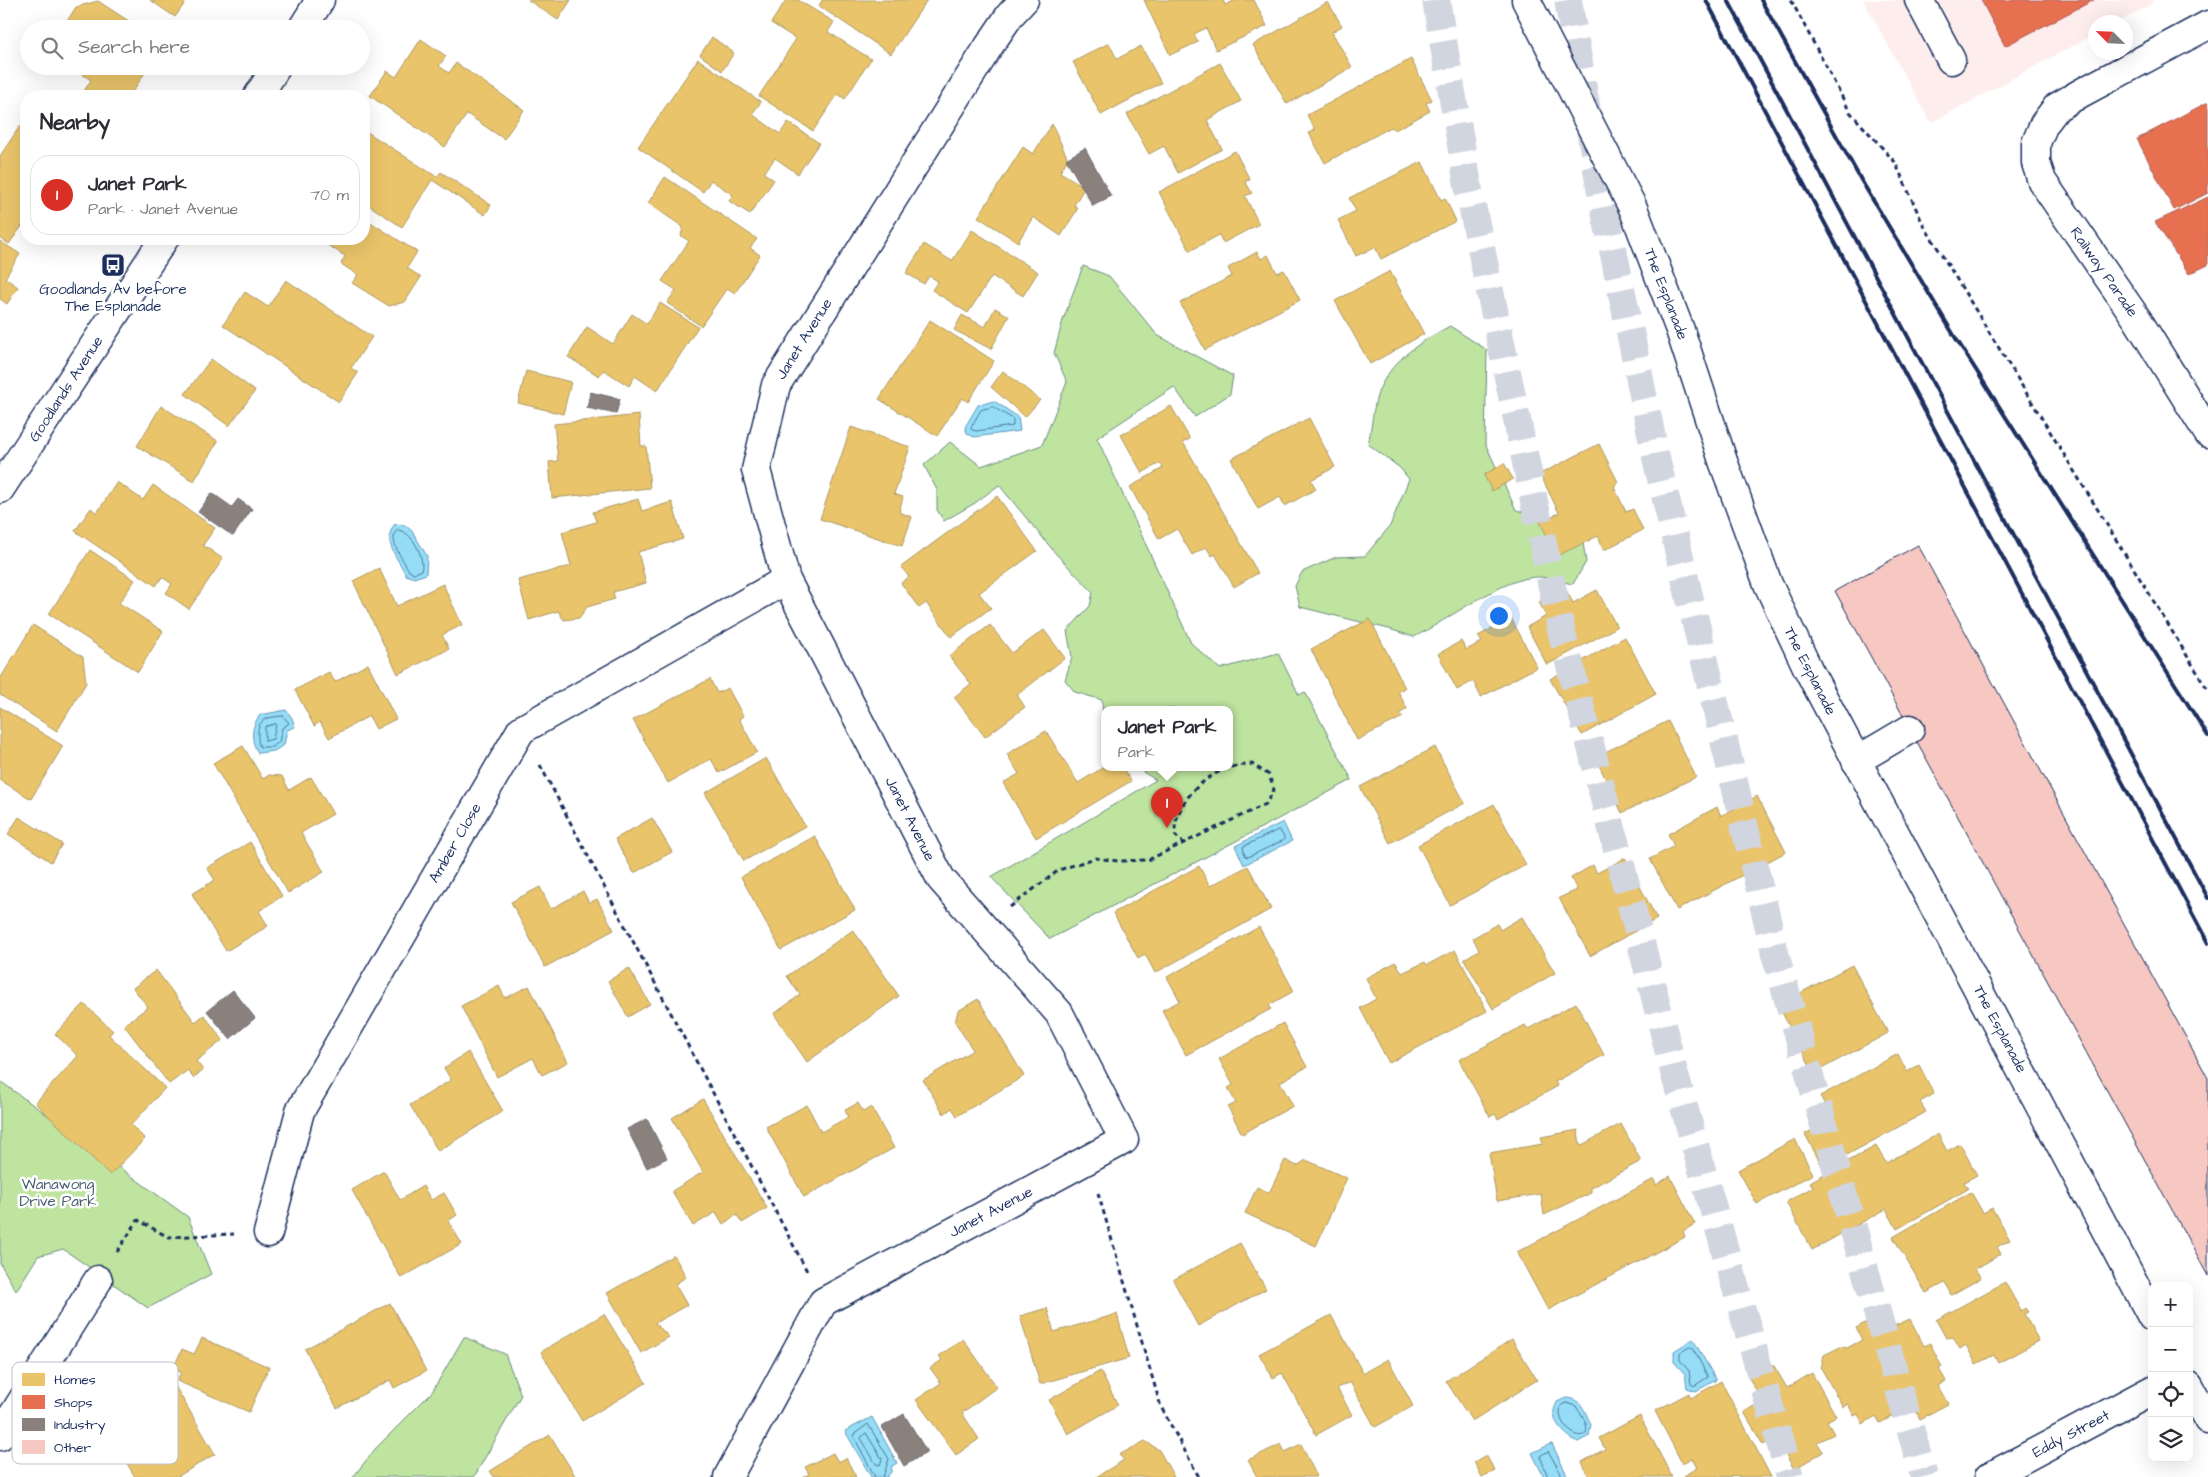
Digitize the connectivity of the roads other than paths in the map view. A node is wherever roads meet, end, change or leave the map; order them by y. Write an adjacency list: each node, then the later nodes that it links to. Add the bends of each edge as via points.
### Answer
1 (320, 0): 5 (street)
2 (1024, 0): 13 (street, Janet Avenue, via 989,46 776,385 756,470)
3 (1526, 0): 15 (street, The Esplanade, via 1633,208 1680,330 1768,584)
4 (1919, 0): 7 (street)
5 (308, 20)
6 (2208, 25): 11 (street, Railway Parade, via 2057,108 2044,124 2036,142 2036,163 2042,181 2137,319)
7 (1951, 60)
8 (271, 75): 9 (street)
9 (262, 90)
10 (160, 245): 12 (street, Goodlands Avenue)
11 (2208, 433)
12 (0, 489)
13 (786, 580): 16 (street, Amber Close, via 521,730 300,1111); 25 (street, Janet Avenue, via 941,879 1059,1013 1124,1140 823,1302)
14 (1910, 729): 15 (street)
15 (1856, 761): 18 (street, The Esplanade)
16 (268, 1233)
17 (98, 1280): 19 (street)
18 (2148, 1309)
19 (46, 1362)
20 (2148, 1392): 26 (street, Eddy Street)
21 (2193, 1393): 23 (street)
22 (12, 1417): 24 (street)
23 (2208, 1420)
24 (0, 1436)
25 (728, 1477)
26 (1989, 1477)

